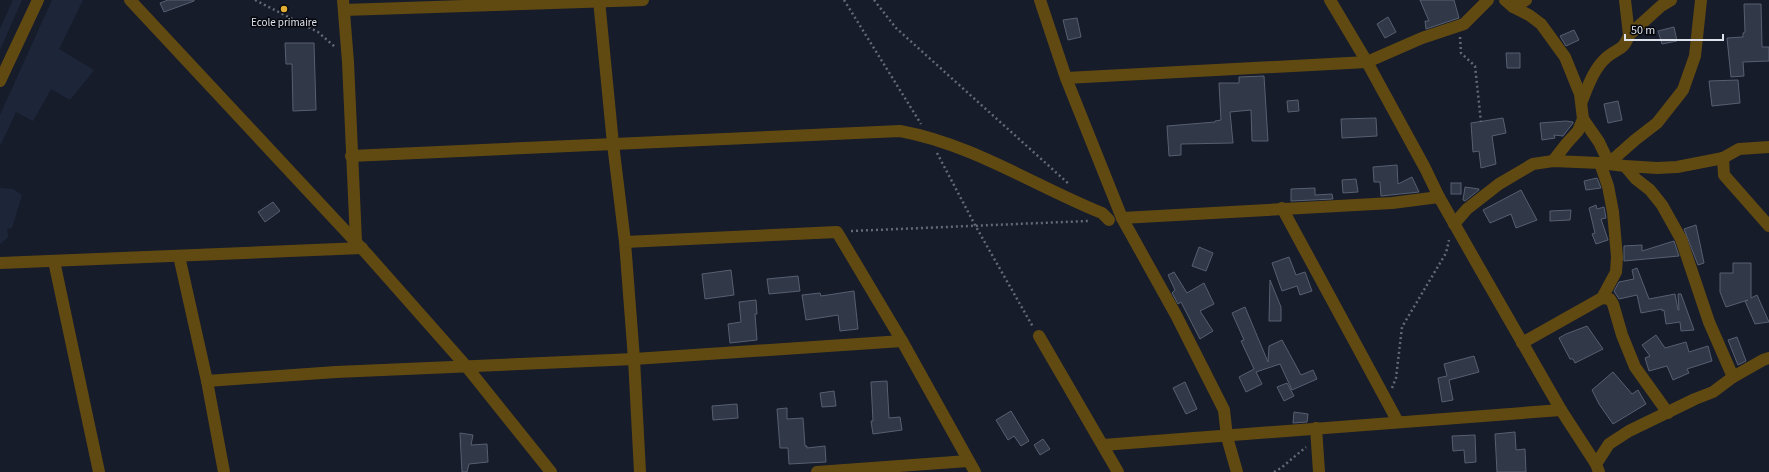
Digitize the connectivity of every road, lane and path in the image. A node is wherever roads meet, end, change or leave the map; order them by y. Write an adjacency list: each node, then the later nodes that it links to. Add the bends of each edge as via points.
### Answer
1 (38, 0): 22 (street)
2 (130, 0): 44 (street)
3 (255, 0): 19 (path, via 318,32 331,42)
4 (643, 0): 14 (street)
5 (844, 0): 26 (path)
6 (874, 0): 34 (path, via 896,28)
7 (1040, 0): 21 (street)
8 (1330, 0): 20 (street)
9 (1488, 0): 17 (street, via 1470,21)
10 (1526, 0): 15 (street)
11 (1625, 0): 18 (street)
12 (1671, 0): 18 (street)
13 (1701, 0): 32 (street, via 1695,56 1683,90 1657,123)
14 (599, 1): 16 (street); 27 (street)
15 (1509, 4): 23 (street, via 1541,24 1571,68)
16 (344, 5): 19 (street)
17 (1459, 27): 20 (street, via 1422,38); 25 (path, via 1461,53 1475,66)
18 (1629, 35): 23 (street, via 1624,47 1607,57 1599,67 1590,80)
19 (348, 62): 29 (street)
20 (1367, 62): 21 (street); 35 (street)
21 (1066, 78): 37 (street)
22 (0, 81)
23 (1582, 101): 24 (street)
24 (1583, 120): 31 (street, via 1578,131); 32 (street, via 1599,142)
25 (1481, 122)
26 (930, 138): 27 (street, via 892,131); 38 (street, via 970,150 1040,186 1102,213); 40 (path)
27 (613, 144): 29 (street); 43 (street)
28 (1769, 147): 30 (street, via 1739,149)
29 (351, 156): 44 (street)
30 (1723, 158): 33 (street, via 1677,167); 41 (street, via 1724,175)
31 (1553, 161): 32 (street); 39 (street, via 1532,164 1499,184 1467,209)
32 (1604, 163): 33 (street); 48 (street, via 1612,204 1617,257 1616,272)
33 (1625, 166): 55 (street, via 1662,205 1681,239 1709,322)
34 (1073, 187)
35 (1439, 197): 36 (street, via 1392,203); 39 (street)
36 (1282, 208): 37 (street); 59 (street)
37 (1122, 218): 61 (street, via 1176,315 1224,410)
38 (1109, 220): 40 (path)
39 (1454, 224): 51 (street)
40 (975, 225): 42 (path); 49 (path)
41 (1769, 226)
42 (837, 232): 43 (street); 50 (street)
43 (624, 242): 53 (street)
44 (359, 245): 45 (street); 54 (street)
45 (179, 256): 46 (street); 56 (street)
46 (54, 261): 47 (street); 65 (street)
47 (0, 263)
48 (1602, 298): 51 (street); 58 (street, via 1610,298 1614,304 1622,335 1635,367)
49 (1039, 336): 62 (street)
50 (902, 342): 53 (street); 63 (street)
51 (1522, 343): 57 (street)
52 (1769, 358): 55 (street)
53 (634, 359): 54 (street); 68 (street)
54 (466, 366): 56 (street); 67 (street)
55 (1733, 377): 58 (street, via 1713,392)
56 (207, 381): 66 (street)
57 (1561, 410): 59 (street); 64 (street)
58 (1668, 413): 64 (street, via 1609,444)
59 (1398, 422): 60 (street)
60 (1316, 428): 61 (street); 73 (street)
61 (1227, 437): 62 (street); 72 (street)
62 (1103, 445): 71 (street)
63 (968, 461): 69 (street); 70 (street)
64 (1598, 468)
65 (99, 472)
66 (224, 472)
67 (551, 472)
68 (640, 472)
69 (817, 472)
70 (975, 472)
71 (1118, 472)
72 (1237, 472)
73 (1319, 472)

